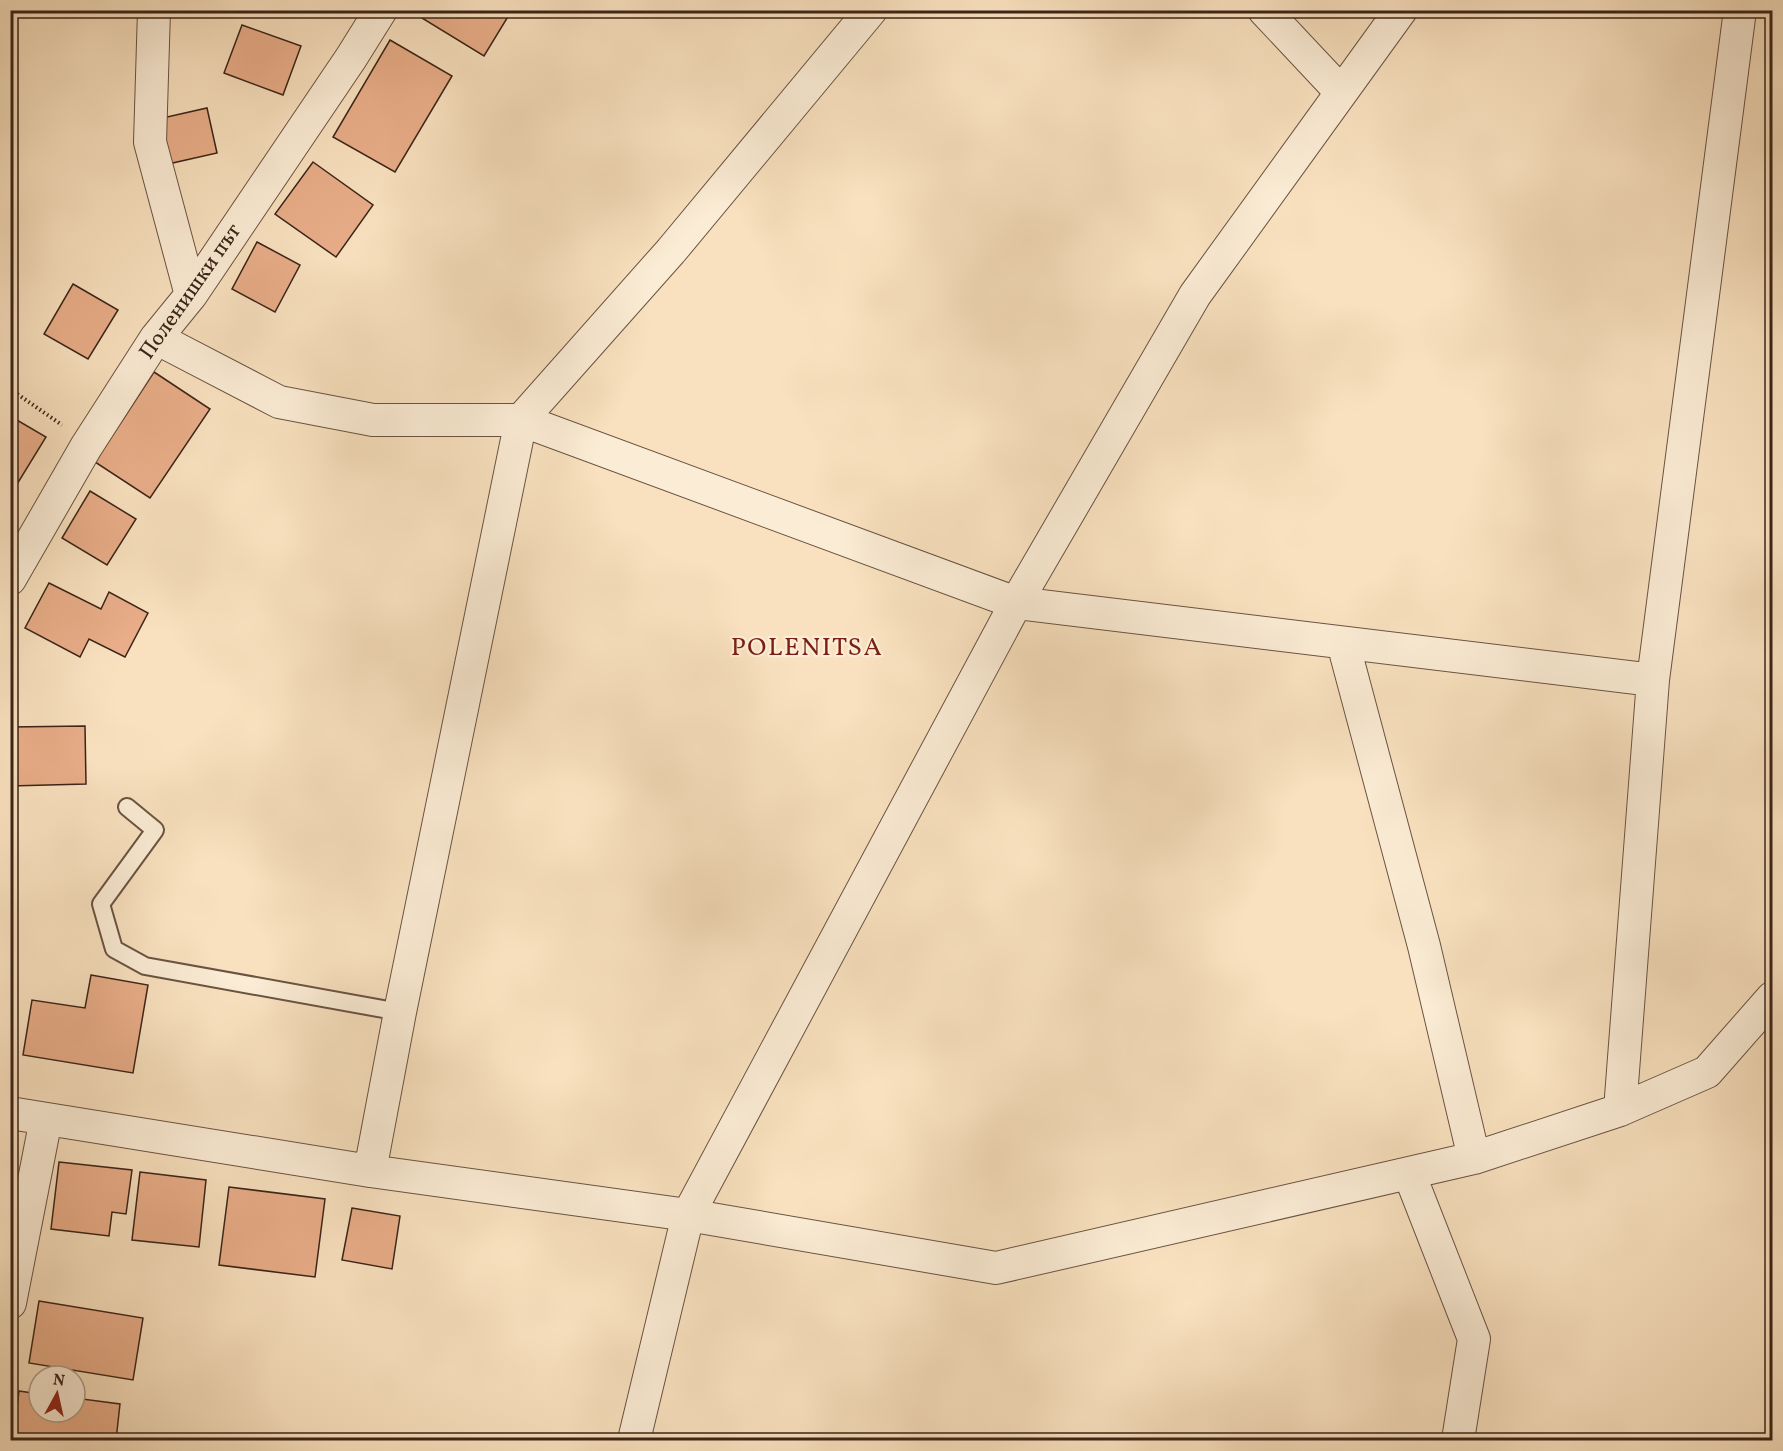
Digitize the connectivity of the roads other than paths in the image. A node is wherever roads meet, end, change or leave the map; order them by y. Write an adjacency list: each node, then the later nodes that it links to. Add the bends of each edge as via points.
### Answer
1 (154, 10): 8 (street, via 150,142)
2 (381, 10): 8 (street, Поленишки път)
3 (871, 10): 10 (street, via 671,251)
4 (1264, 10): 7 (street)
5 (1401, 10): 7 (street)
6 (1740, 10): 14 (street)
7 (1341, 92): 12 (street, via 1195,295)
8 (191, 295): 9 (street, Поленишки път)
9 (156, 338): 10 (street, via 279,402 373,420); 11 (street, Поленишки път, via 86,447)
10 (522, 420): 12 (street); 17 (street)
11 (10, 579)
12 (1016, 603): 13 (street); 24 (street)
13 (1343, 643): 14 (street); 21 (street, via 1424,946)
14 (1653, 680): 18 (street)
15 (127, 807): 17 (lane, via 155,830 101,904 114,949 145,966)
16 (1773, 998): 18 (street, via 1707,1072)
17 (400, 1012): 22 (street)
18 (1620, 1110): 21 (street)
19 (10, 1113): 20 (street)
20 (46, 1119): 22 (street); 25 (street)
21 (1474, 1158): 23 (street)
22 (370, 1170): 24 (street)
23 (1409, 1173): 24 (street, via 996,1268); 27 (street, via 1474,1339)
24 (688, 1215): 26 (street)
25 (10, 1303)
26 (634, 1440)
27 (1458, 1440)

